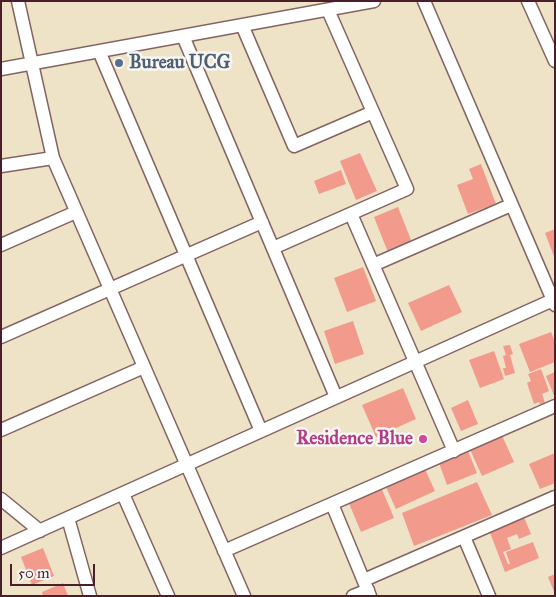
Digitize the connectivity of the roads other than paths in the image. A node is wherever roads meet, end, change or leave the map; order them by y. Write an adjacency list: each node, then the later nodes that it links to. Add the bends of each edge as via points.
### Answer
1 (18, 1): 10 (street)
2 (374, 1): 5 (street)
3 (424, 1): 15 (street)
4 (528, 1): 9 (street)
5 (328, 10): 6 (street); 12 (street)
6 (242, 25): 7 (street); 12 (street, via 294,146)
7 (184, 36): 8 (street); 18 (street)
8 (99, 52): 10 (street); 21 (street)
9 (555, 61)
10 (31, 64): 11 (street); 13 (street)
11 (1, 69)
12 (373, 112): 17 (street, via 406,189)
13 (52, 158): 14 (street); 16 (street)
14 (1, 166)
15 (511, 205): 22 (street); 24 (street)
16 (76, 212): 19 (street); 23 (street)
17 (350, 214): 20 (street); 22 (street)
18 (262, 222): 20 (street); 21 (street)
19 (1, 245)
20 (273, 248): 28 (street)
21 (186, 256): 23 (street); 31 (street)
22 (373, 265): 26 (street)
23 (110, 289): 25 (street); 27 (street)
24 (554, 301): 26 (street)
25 (1, 337)
26 (415, 362): 28 (street); 32 (street)
27 (144, 367): 30 (street); 33 (street)
28 (336, 397): 31 (street)
29 (555, 406): 32 (street)
30 (1, 430)
31 (261, 431): 33 (street)
32 (454, 451): 37 (street)
33 (187, 465): 34 (street); 42 (street)
34 (123, 494): 38 (street); 45 (street)
35 (555, 497): 40 (street)
36 (1, 499): 39 (street)
37 (332, 504): 42 (street); 43 (street)
38 (68, 518): 39 (street); 44 (street)
39 (40, 531): 41 (street)
40 (464, 536): 43 (street); 48 (street)
41 (1, 548)
42 (224, 551): 46 (street)
43 (367, 589): 47 (street)
44 (90, 596)
45 (168, 596)
46 (244, 596)
47 (353, 596)
48 (489, 596)

